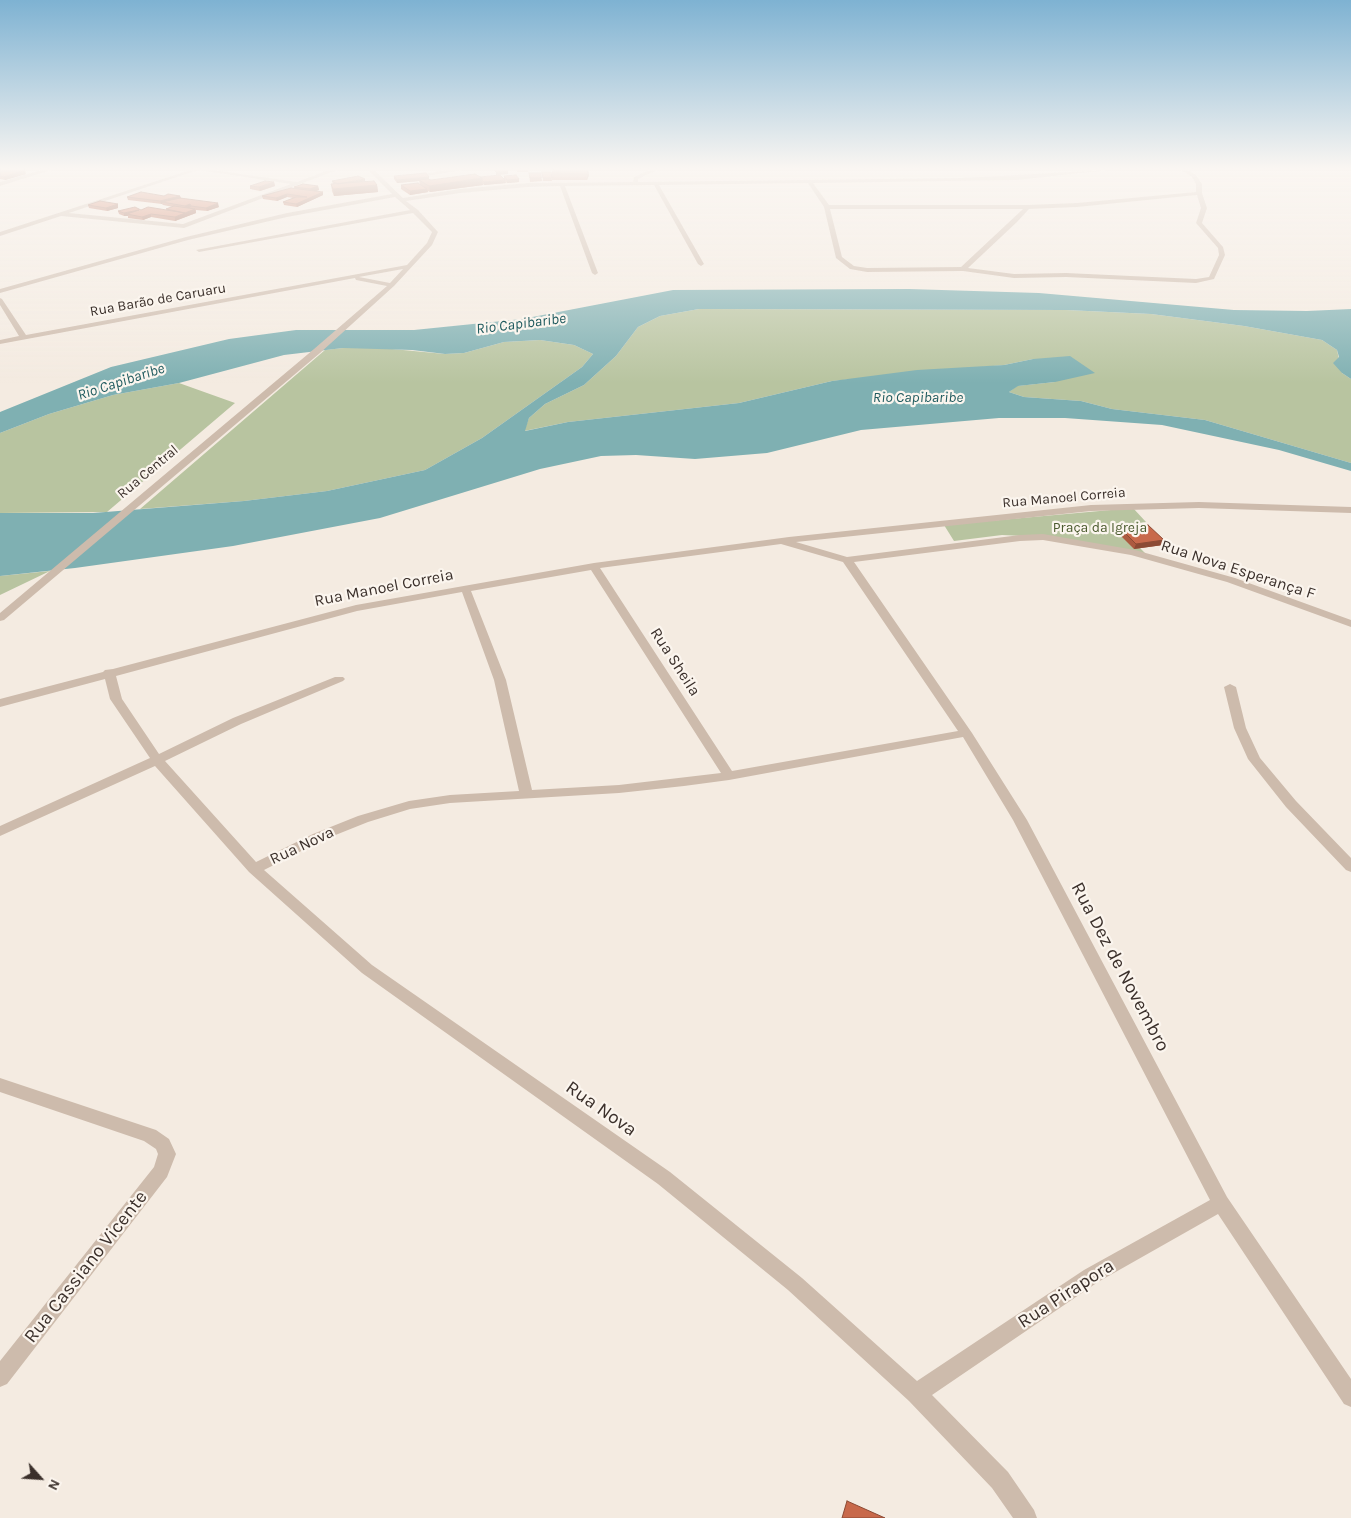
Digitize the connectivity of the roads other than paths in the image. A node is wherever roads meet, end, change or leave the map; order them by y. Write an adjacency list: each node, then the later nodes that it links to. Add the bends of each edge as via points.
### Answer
1 (179, 241): 16 (street)
2 (250, 241): 9 (street)
3 (431, 241): 11 (street)
4 (583, 241): 13 (street)
5 (687, 241): 10 (street)
6 (835, 241): 12 (street, via 839,258 852,268)
7 (993, 241): 12 (street)
8 (1215, 241): 12 (street, via 1222,255 1214,275 1205,280 1014,276)
9 (199, 250)
10 (700, 264)
11 (411, 266): 14 (street, Rua Barão de Caruaru); 15 (street)
12 (962, 269)
13 (595, 273)
14 (351, 278): 15 (street, Rua Barão de Caruaru); 18 (street, Rua Barão de Caruaru)
15 (392, 285): 25 (street, Rua Central)
16 (0, 291)
17 (0, 300): 18 (street)
18 (24, 338): 19 (street, Rua Barão de Caruaru)
19 (0, 342)
20 (1351, 510): 21 (street, Rua Manoel Correia, via 1199,505 1091,508)
21 (781, 541): 22 (street, Rua Manoel Correia); 23 (street, Rua Manoel Correia)
22 (847, 560): 26 (street, Rua Nova Esperança F, via 1020,538 1043,538 1141,554 1231,580); 31 (street, Rua Dez de Novembro)
23 (594, 566): 24 (street, Rua Manoel Correia); 33 (street, Rua Sheila)
24 (465, 588): 27 (street, Rua Manoel Correia, via 356,608); 34 (street, via 500,680)
25 (0, 618)
26 (1351, 624)
27 (109, 672): 30 (street, Rua Manoel Correia); 32 (street, Rua Nova, via 116,699)
28 (339, 679): 32 (street, via 237,721)
29 (1230, 687): 36 (street, via 1240,728 1254,759 1291,804)
30 (0, 703)
31 (966, 734): 33 (street, Rua Nova); 39 (street, Rua Dez de Novembro, via 1020,820)
32 (157, 760): 35 (street); 37 (street, Rua Nova)
33 (729, 776): 34 (street, Rua Nova, via 619,789)
34 (526, 794): 37 (street, Rua Nova, via 409,805 318,837)
35 (0, 831)
36 (1351, 867)
37 (254, 869): 41 (street, Rua Nova, via 367,969 664,1178 795,1284)
38 (0, 1085): 40 (street, Rua Cassiano Vicente, via 150,1136 163,1144 167,1154 161,1171)
39 (1221, 1203): 41 (street, Rua Pirapora, via 1091,1276); 42 (street, Rua Dez de Novembro)
40 (0, 1376)
41 (916, 1394): 43 (street, Rua Nova, via 1000,1480)
42 (1351, 1397)
43 (1026, 1518)

